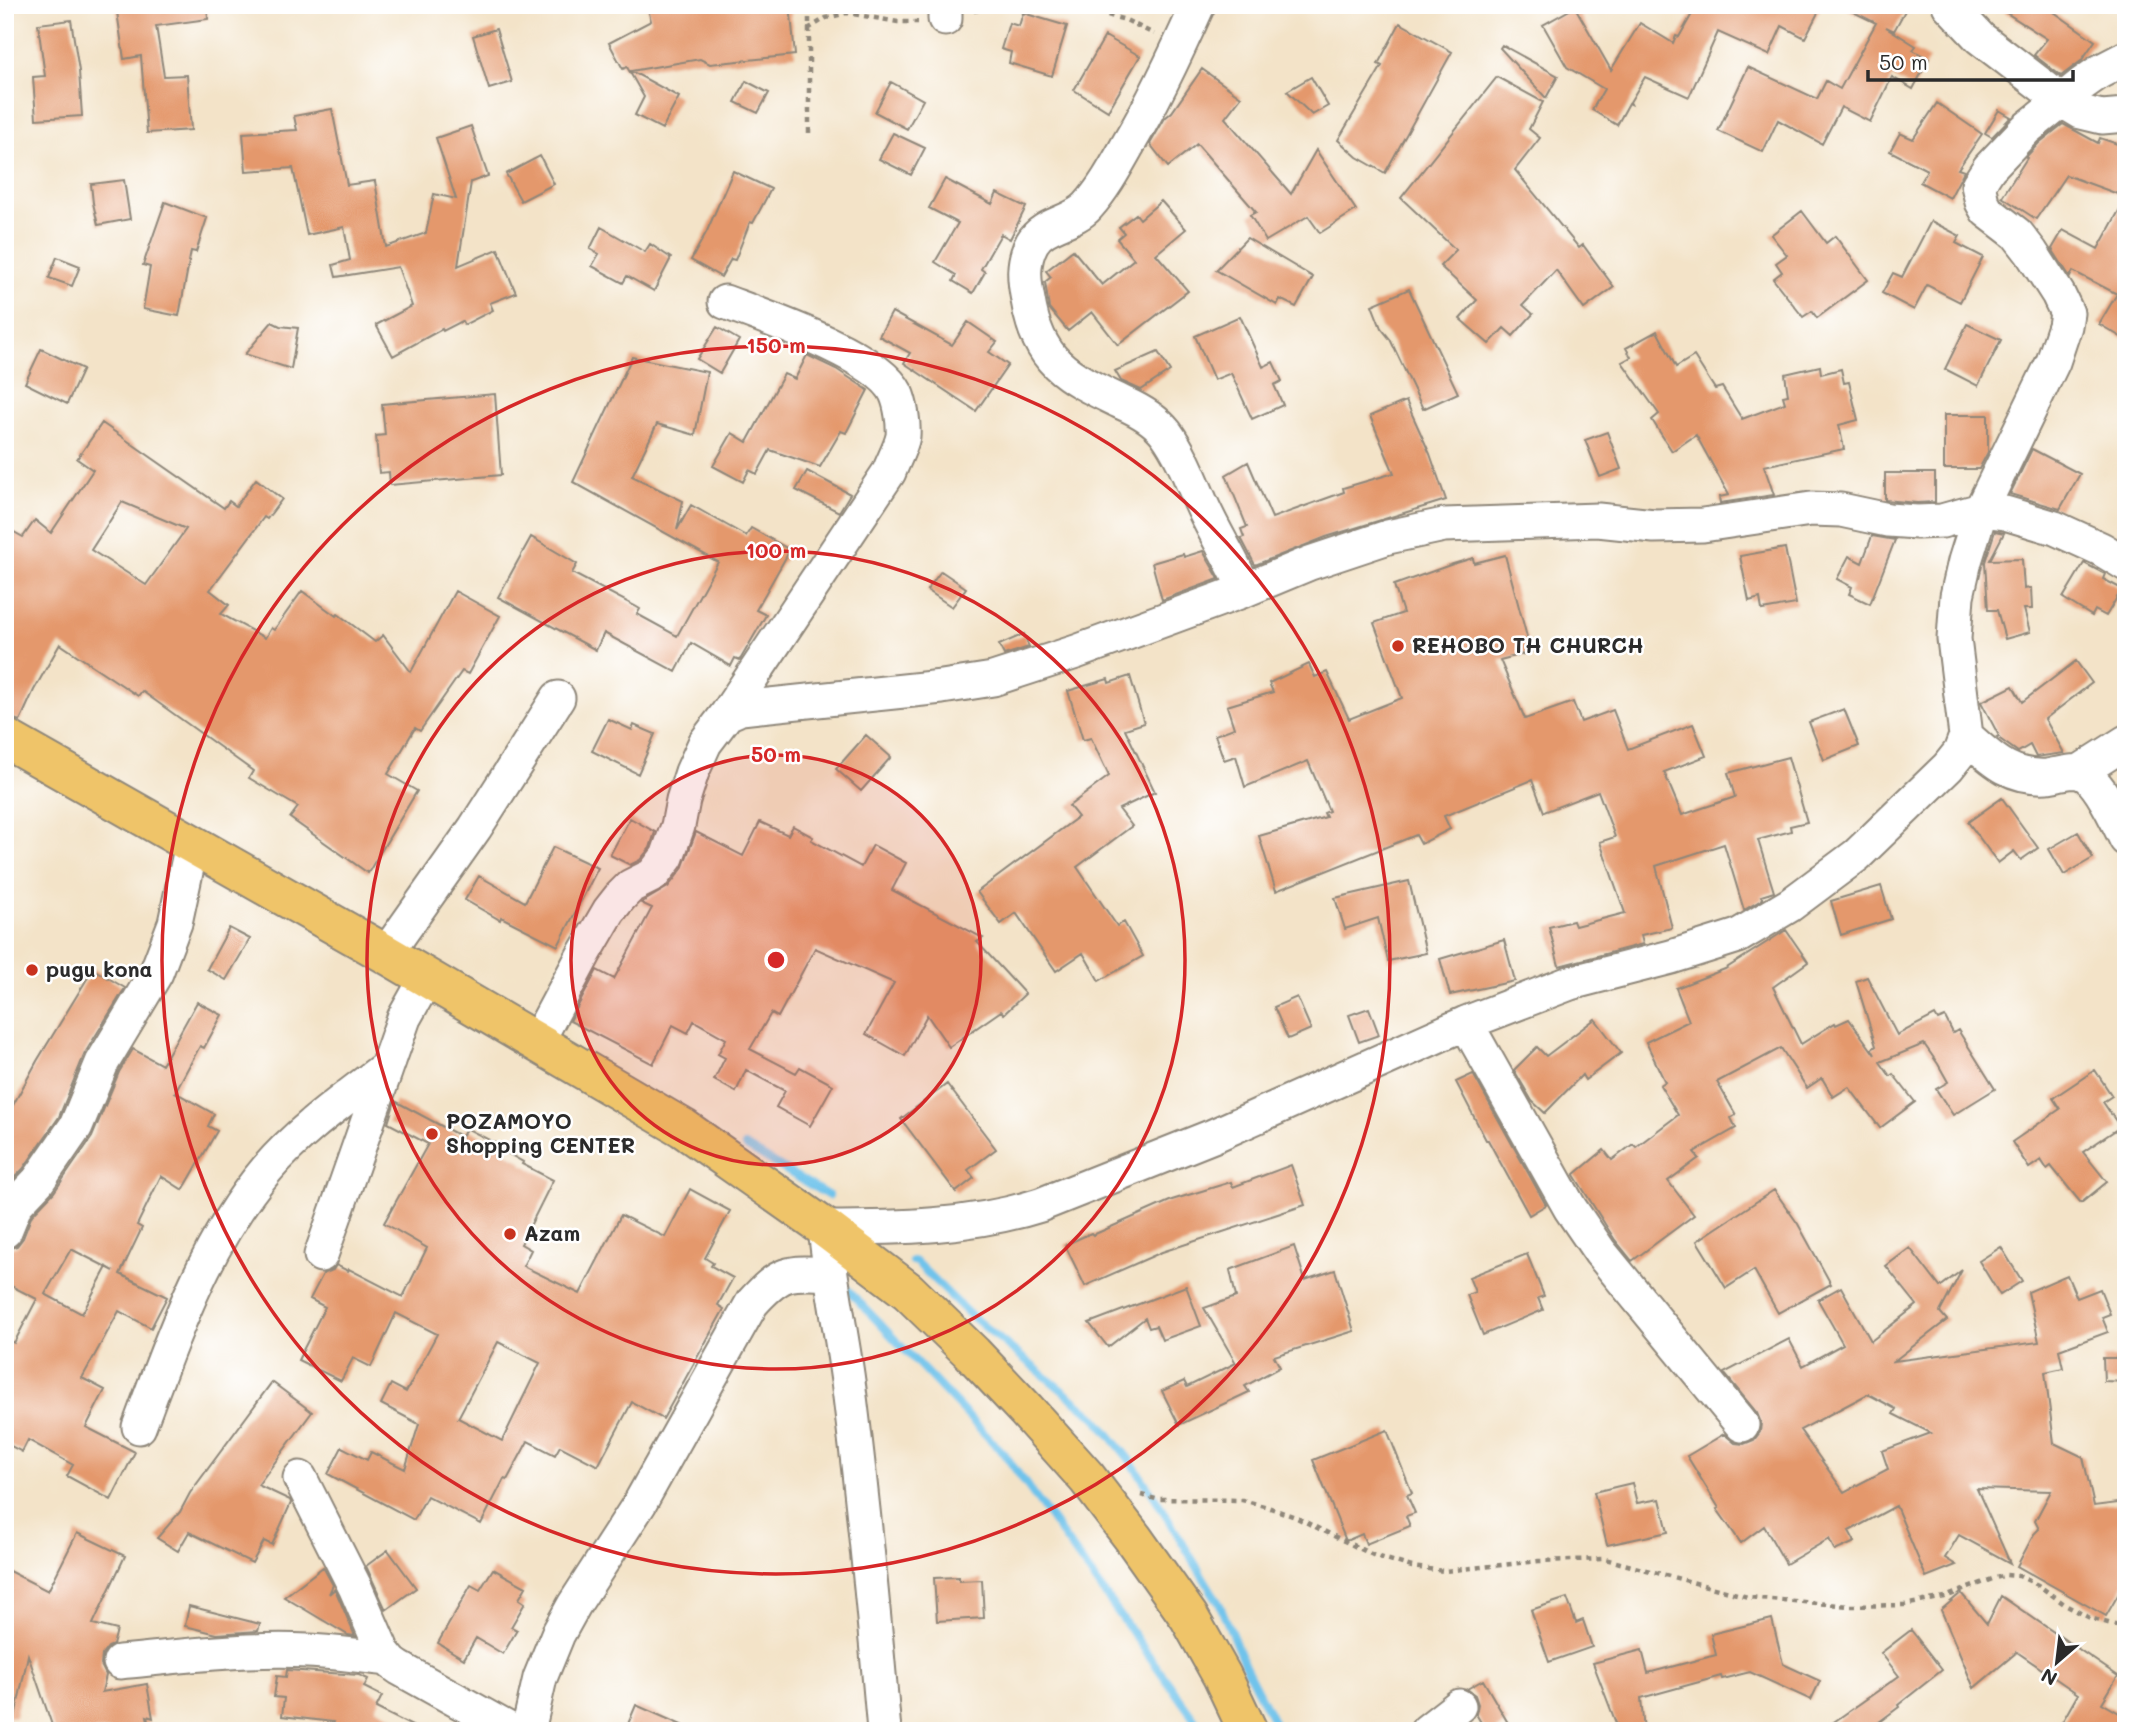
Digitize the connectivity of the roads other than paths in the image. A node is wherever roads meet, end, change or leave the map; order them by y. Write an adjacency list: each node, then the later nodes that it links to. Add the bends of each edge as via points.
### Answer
1 (1198, 5): 9 (street, via 1116,165 1079,215 1039,234 1028,252 1024,278 1031,318 1045,351 1082,384 1139,410 1165,432)
2 (1949, 5): 4 (street, via 1980,38)
3 (2126, 58): 4 (street)
4 (2061, 100): 5 (street, via 2102,117); 7 (street, via 2026,129 1978,186 1987,211 2017,234 2067,313 2053,362)
5 (2126, 115)
6 (725, 302): 11 (street, via 811,335 884,376 896,393 903,437 889,471)
7 (1981, 510): 8 (street, via 2055,528); 9 (street, via 1942,521 1917,522 1811,509 1703,525 1598,520 1444,525 1388,537); 12 (street, via 1957,596 1954,639)
8 (2126, 564)
9 (1245, 590): 11 (street, via 993,679 741,708)
10 (558, 698): 18 (street, via 475,828)
11 (727, 714): 21 (street, via 705,743 692,772 667,857 653,875 631,886 609,911)
12 (1966, 736): 15 (street, via 2008,770 2029,776); 20 (street, via 1948,767 1857,855 1790,905 1738,936 1570,983)
13 (5, 738): 17 (main road)
14 (2126, 742): 15 (street)
15 (2079, 772): 16 (street, via 2102,795)
16 (2126, 839)
17 (192, 844): 18 (main road); 24 (street, via 184,892 156,973 103,1063 76,1126 16,1204)
18 (386, 954): 19 (main road)
19 (427, 977): 21 (main road); 22 (street, via 404,1018)
20 (1466, 1023): 23 (street, via 1213,1136 1021,1211 949,1223); 27 (street, via 1570,1208 1600,1252)
21 (537, 1042): 23 (main road, via 683,1128)
22 (386, 1068): 25 (street); 28 (street, via 302,1135 269,1166 241,1202 185,1308)
23 (825, 1228): 26 (street); 36 (main road, via 917,1300 1087,1478 1189,1617)
24 (5, 1231)
25 (321, 1255)
26 (829, 1274): 34 (street, via 799,1271 780,1277 752,1303 640,1503 558,1634 540,1678); 35 (street, via 851,1404)
27 (1742, 1425)
28 (139, 1427)
29 (300, 1478): 30 (street)
30 (388, 1659): 31 (street, via 264,1651); 33 (street)
31 (121, 1662)
32 (1459, 1706): 37 (street)
33 (512, 1731)
34 (528, 1731)
35 (884, 1731)
36 (1248, 1731)
37 (1427, 1731)

